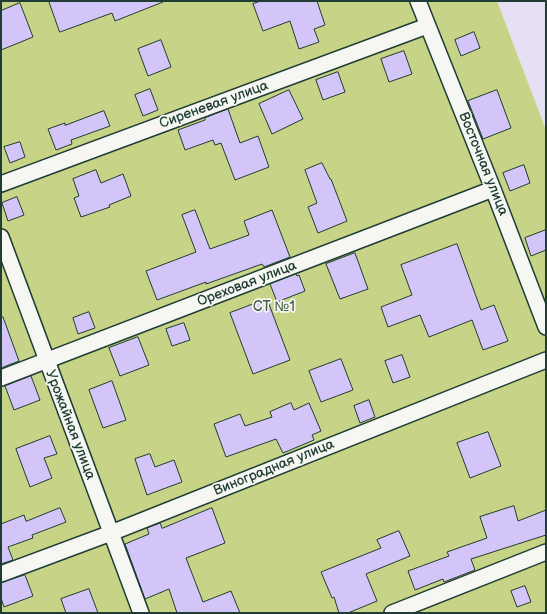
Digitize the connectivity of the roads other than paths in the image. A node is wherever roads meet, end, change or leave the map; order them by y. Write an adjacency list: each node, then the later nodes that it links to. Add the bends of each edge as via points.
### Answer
1 (418, 1): 2 (street, Восточная улица)
2 (427, 26): 3 (street, Сиреневая улица); 4 (street, Восточная улица)
3 (1, 184)
4 (493, 189): 6 (street, Восточная улица); 8 (street, Ореховая улица)
5 (1, 237): 8 (street, Урожайная улица)
6 (546, 327)
7 (546, 360): 10 (street, Виноградная улица)
8 (46, 361): 9 (street, Ореховая улица); 10 (street, Урожайная улица)
9 (1, 378)
10 (111, 533): 12 (street, Виноградная улица); 13 (street, Урожайная улица)
11 (546, 552): 14 (street)
12 (1, 574)
13 (141, 613)
14 (392, 613)

